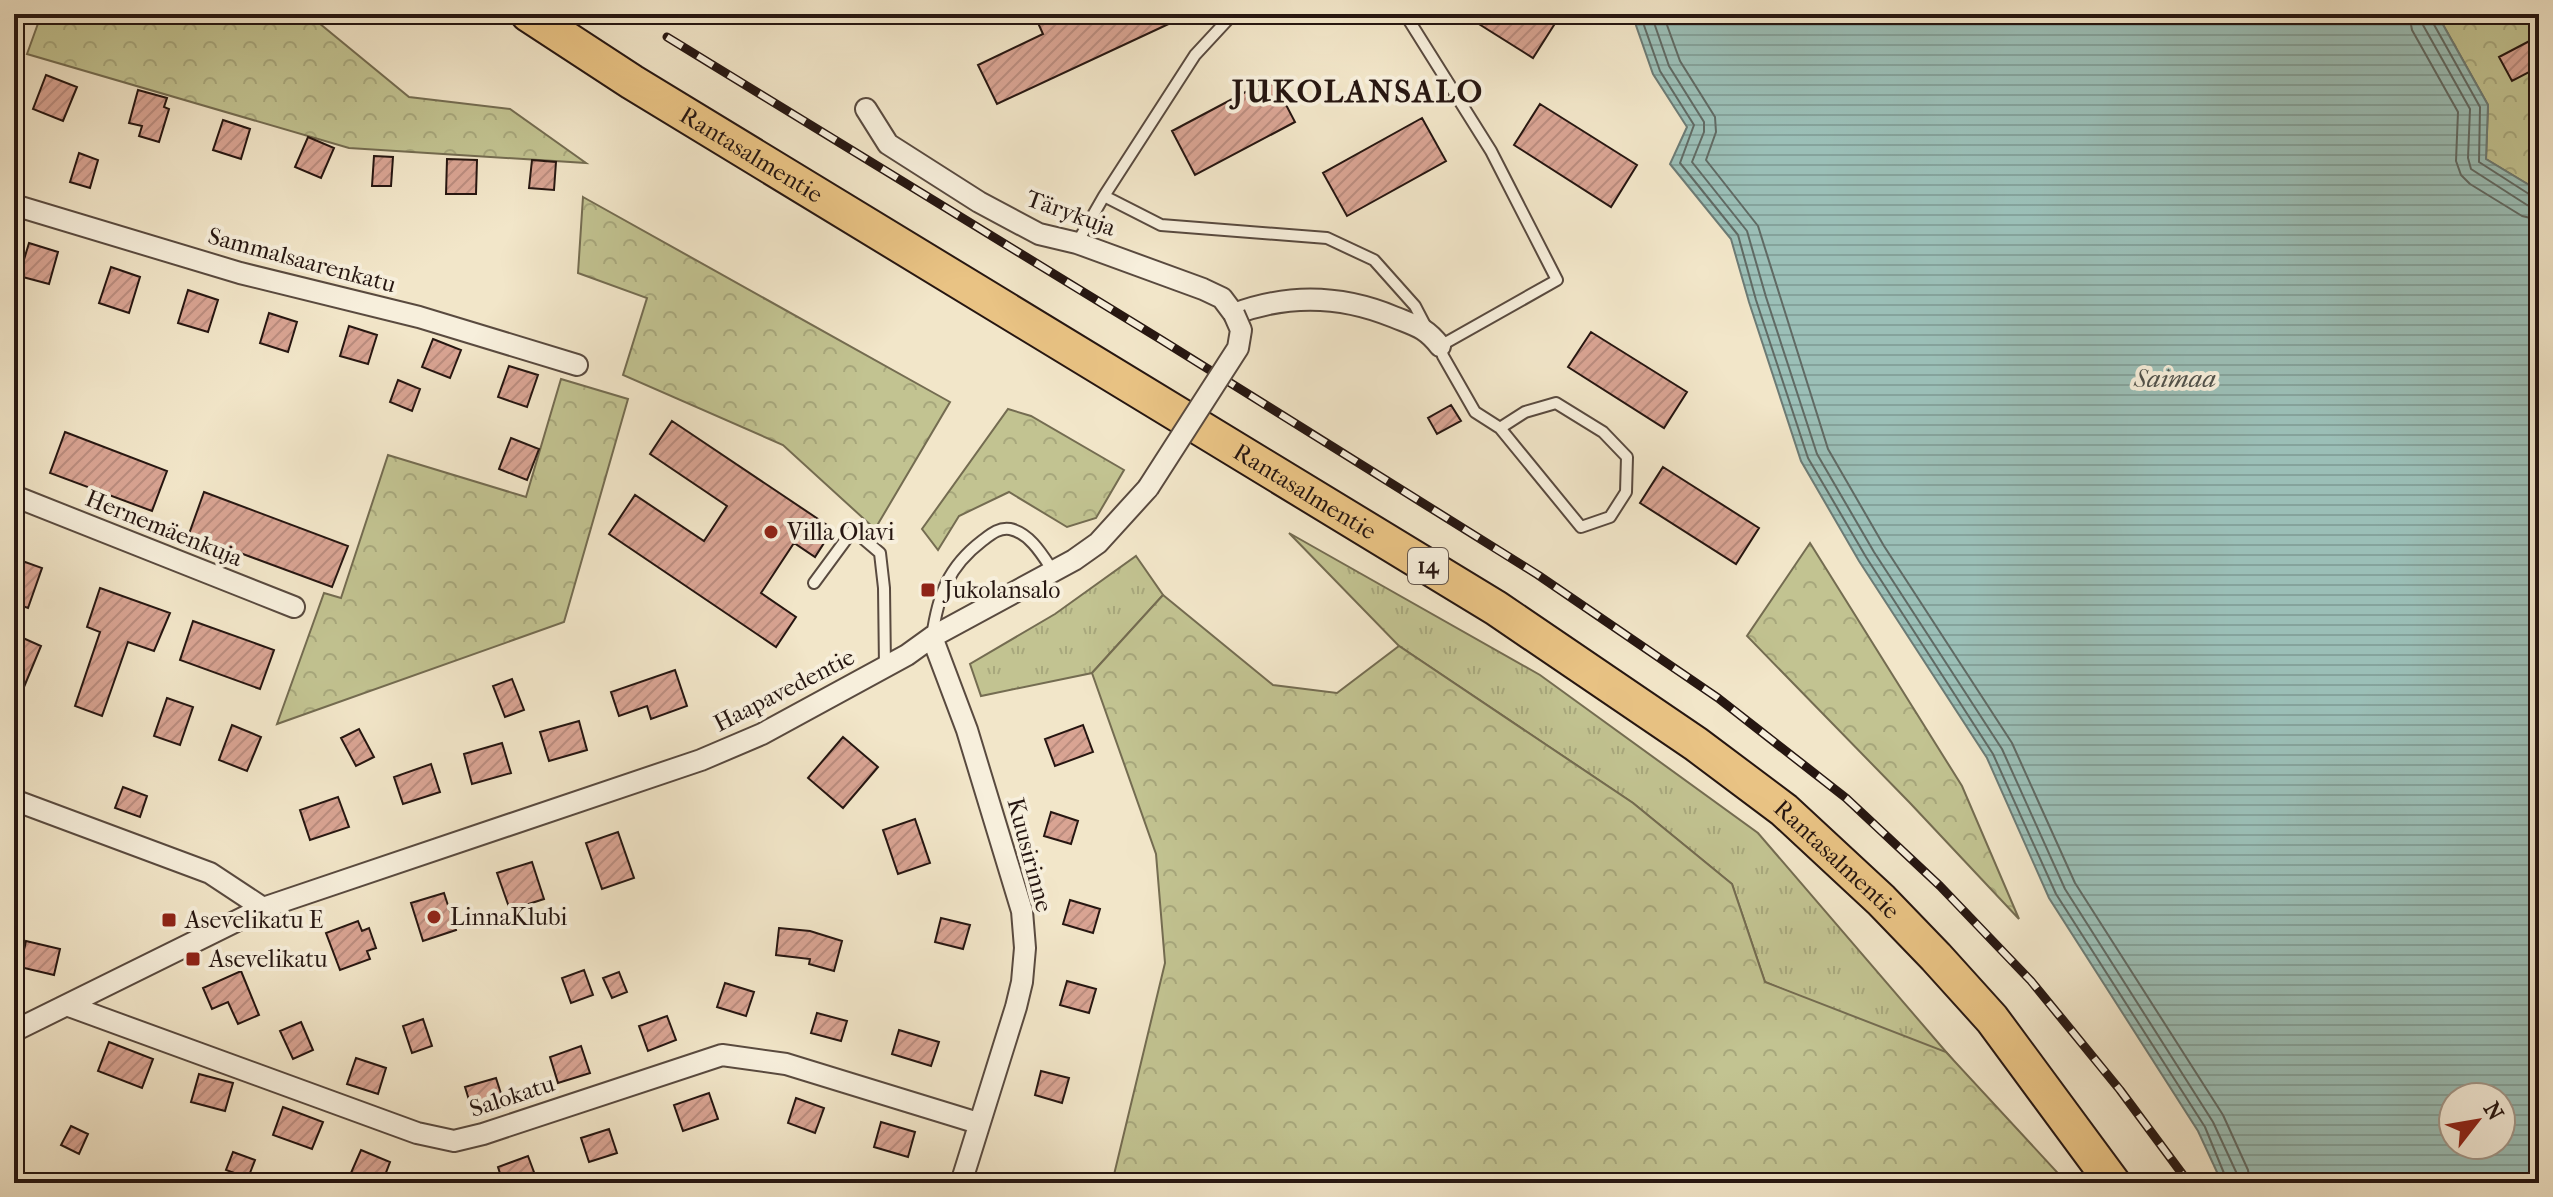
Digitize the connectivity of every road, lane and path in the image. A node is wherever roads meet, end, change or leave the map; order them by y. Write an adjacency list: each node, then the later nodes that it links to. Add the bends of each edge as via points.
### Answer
1 (500, 14): 5 (highway, Rantasalmentie / 14)
2 (528, 14): 5 (highway, Rantasalmentie / 14)
3 (1233, 14): 7 (lane, via 1195,55)
4 (1405, 14): 11 (lane, via 1491,151 1557,280)
5 (632, 82): 26 (highway, Rantasalmentie / 14, via 1496,608 1696,744 1784,810 1936,957 1992,1019)
6 (866, 109): 9 (street, Tärykuja, via 888,144 966,194 1039,234)
7 (1104, 196): 9 (lane); 11 (lane, via 1161,225 1327,238 1374,260 1415,306)
8 (14, 205): 12 (street, Sammalsaarenkatu)
9 (1077, 243): 10 (street, Tärykuja, via 1203,289 1222,298)
10 (1234, 314): 11 (street, via 1262,303 1338,300 1372,308); 15 (street, Haapavedentie, bridge, via 1241,330 1238,348 1148,488 1098,543)
11 (1434, 339): 13 (lane, via 1475,412)
12 (577, 365)
13 (1500, 428): 13 (lane, via 1581,527 1610,517 1626,492 1627,457 1603,432 1556,403 1525,412)
14 (14, 496): 17 (street, Hernemäenkuja)
15 (1053, 571): 18 (street, Haapavedentie); 18 (lane, via 1037,546 1019,533 992,533 951,571)
16 (814, 583): 19 (lane, via 853,530 880,553)
17 (294, 607)
18 (932, 637): 19 (street, Haapavedentie); 24 (street, Kuusirinne, via 967,730 1022,911 1022,982)
19 (885, 667): 21 (street, Haapavedentie, via 762,734 701,760)
20 (14, 800): 21 (street, via 210,873)
21 (263, 908): 22 (street, Haapavedentie)
22 (69, 1006): 23 (street, Haapavedentie); 24 (street, Salokatu, via 417,1133 454,1141 722,1055 786,1064)
23 (14, 1031)
24 (978, 1123): 25 (street, Kuusirinne)
25 (961, 1183)
26 (2113, 1183)

